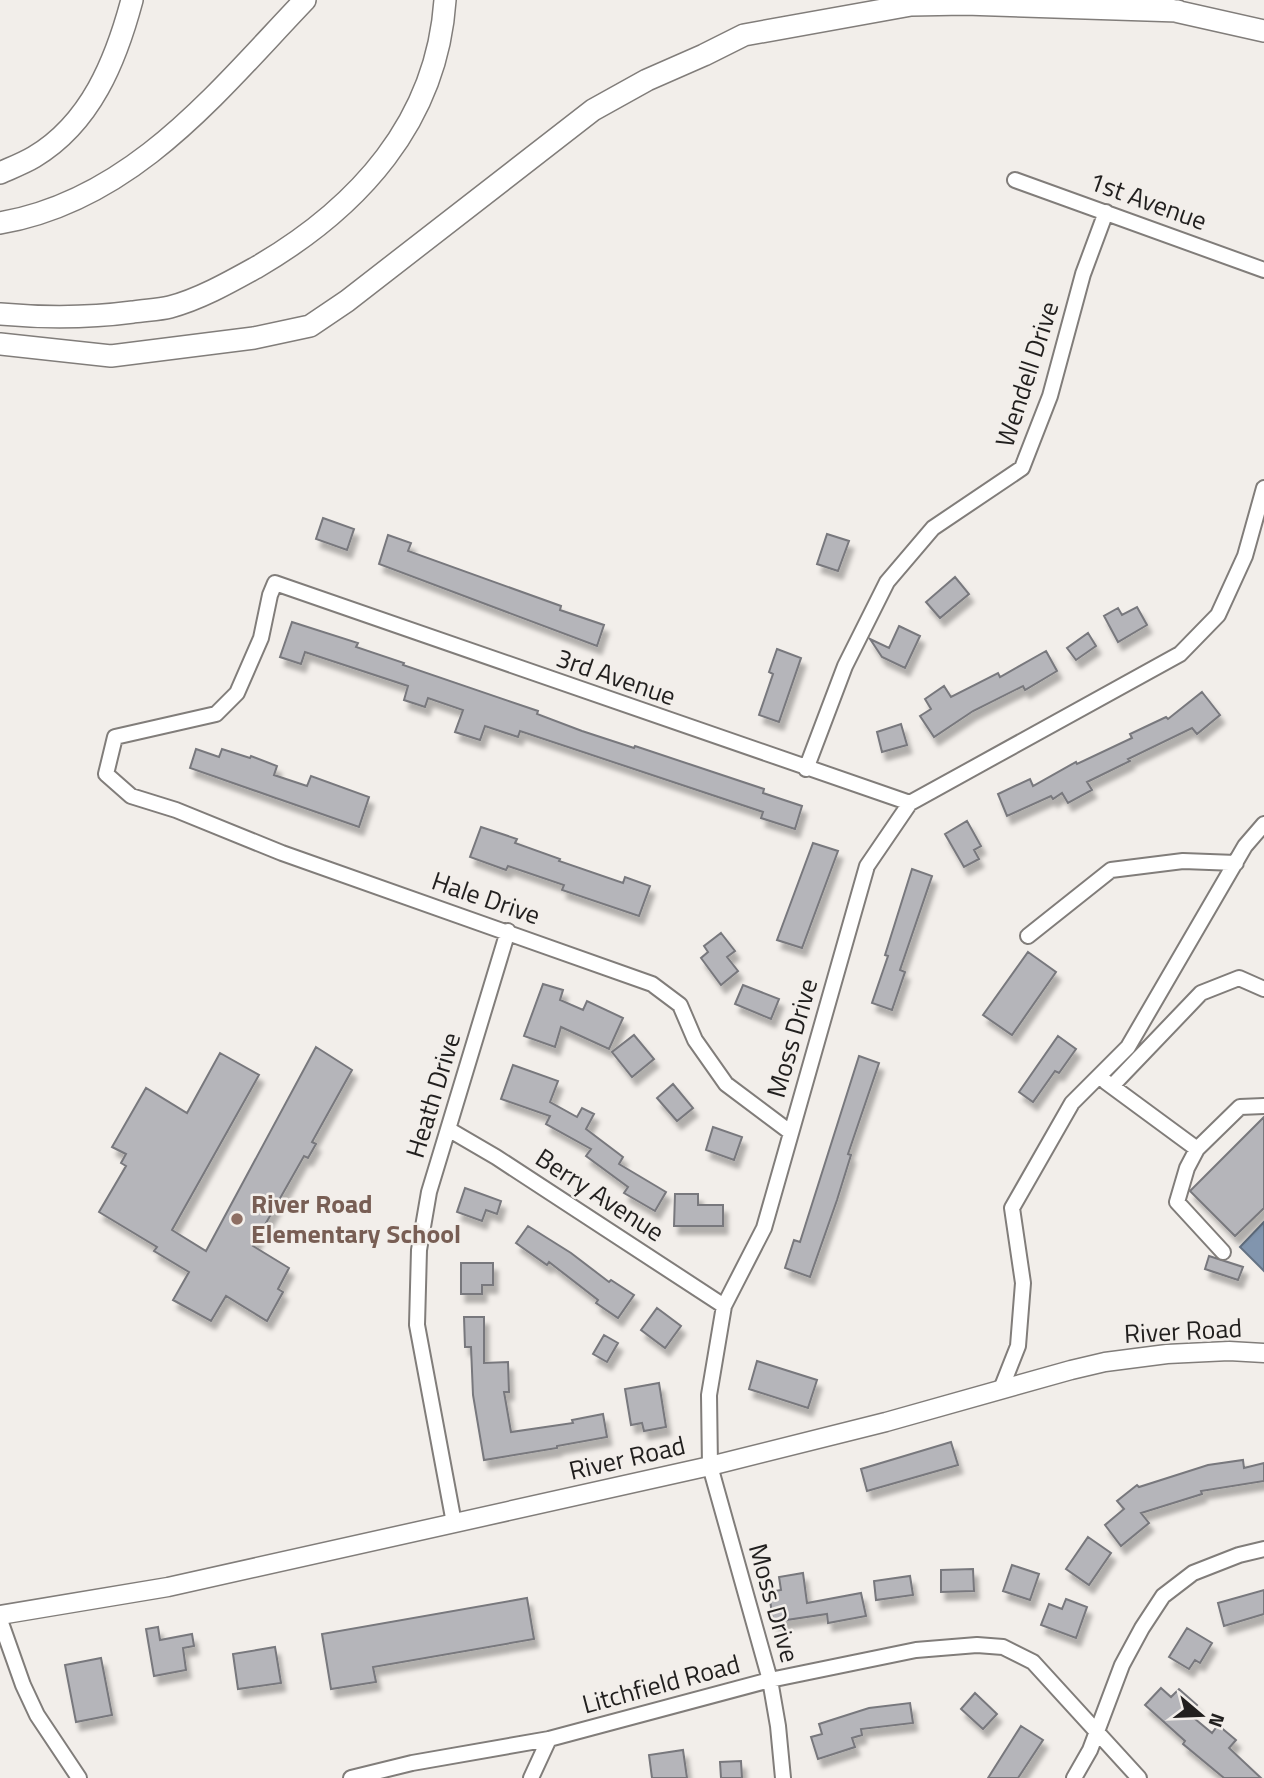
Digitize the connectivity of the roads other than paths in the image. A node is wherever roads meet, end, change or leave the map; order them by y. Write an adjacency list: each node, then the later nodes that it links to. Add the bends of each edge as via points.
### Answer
1 (132, 0): 7 (highway, via 107,73 83,111 52,144)
2 (305, 0): 10 (highway, via 187,123 144,159 77,200)
3 (445, 0): 12 (highway, via 430,74 403,136 376,172 309,232 232,281 170,307 97,317)
4 (1108, 0): 5 (highway)
5 (1178, 11): 6 (highway); 13 (highway, via 911,5 744,35 593,110 310,326 254,338 111,356)
6 (1264, 31)
7 (0, 173)
8 (1015, 180): 9 (street, 1st Avenue)
9 (1106, 212): 11 (street, 1st Avenue); 15 (street, Wendell Drive, via 1083,274 1050,396 1022,468 933,528 887,582 845,666)
10 (0, 223)
11 (1264, 270)
12 (0, 314)
13 (0, 344)
14 (1264, 488): 17 (street, Moss Drive, via 1245,556 1218,615 1180,654)
15 (806, 769): 16 (street, 3rd Avenue, via 275,583 261,638 237,693 216,714 115,737 106,774); 17 (street, 3rd Avenue)
16 (114, 781): 20 (street, Hale Drive, via 131,796)
17 (910, 803): 27 (street, Moss Drive, via 867,866)
18 (1264, 824): 19 (street)
19 (1236, 863): 21 (street, via 1183,861 1111,870); 23 (street, via 1128,1047)
20 (508, 931): 26 (street, Heath Drive); 27 (street, Hale Drive, via 652,984 680,1005 695,1040 726,1084)
21 (1028, 936)
22 (1264, 989): 24 (street, via 1239,978 1201,993)
23 (1099, 1077): 24 (street); 32 (street, via 1072,1103 1012,1208 1023,1283 1018,1346)
24 (1111, 1086): 28 (street)
25 (1264, 1106): 28 (street, via 1240,1107)
26 (448, 1129): 30 (street, Berry Avenue); 34 (street, Heath Drive, via 429,1192 419,1250 417,1325)
27 (790, 1132): 30 (street, Moss Drive, via 764,1228)
28 (1198, 1149): 29 (street, via 1177,1202)
29 (1223, 1252)
30 (724, 1306): 33 (street, Moss Drive, via 709,1395)
31 (1264, 1353): 32 (main road, River Road, via 1167,1354 1105,1362)
32 (1001, 1389): 33 (main road, River Road)
33 (710, 1466): 34 (main road, River Road); 37 (street, Moss Drive)
34 (454, 1523): 36 (main road, River Road, via 168,1587)
35 (1264, 1549): 38 (street, via 1193,1573 1163,1596 1122,1665)
36 (0, 1618): 40 (street, via 37,1715)
37 (770, 1680): 38 (street, Litchfield Road, via 916,1650 1003,1647 1032,1662); 39 (street, Litchfield Road); 43 (street, Moss Drive)
38 (1096, 1732): 44 (street); 45 (street, Litchfield Road)
39 (549, 1739): 41 (street, Litchfield Road, via 433,1758); 42 (street)
40 (79, 1778)
41 (351, 1778)
42 (531, 1778)
43 (783, 1778)
44 (1074, 1778)
45 (1139, 1778)

